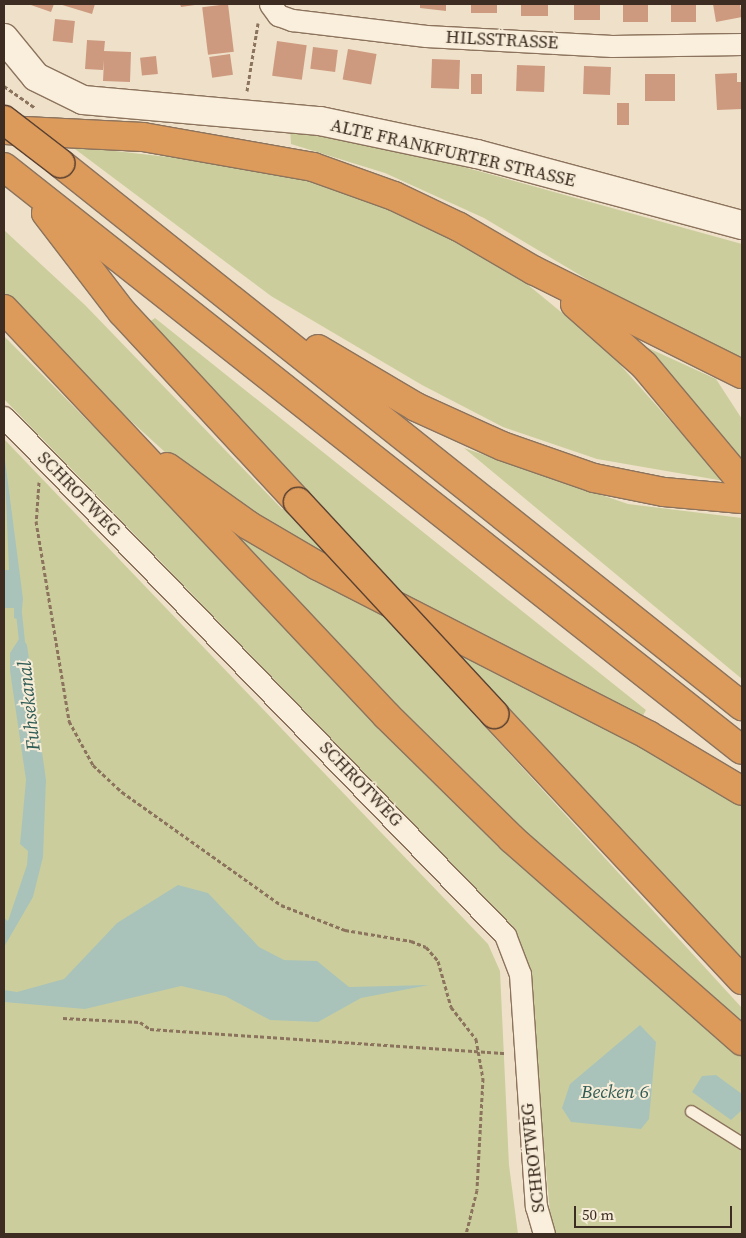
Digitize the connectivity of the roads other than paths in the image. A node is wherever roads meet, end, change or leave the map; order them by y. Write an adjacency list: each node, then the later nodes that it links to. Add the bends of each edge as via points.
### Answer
1 (265, 11): 3 (street, HILSSTRASSE, via 292,20 426,36 620,46)
2 (4, 38): 7 (street, ALTE FRANKFURTER STRASSE, via 36,77 83,100 320,121 432,144)
3 (742, 44)
4 (4, 120): 9 (highway, bridge)
5 (4, 130): 8 (highway, via 143,137 313,167 394,196)
6 (12, 173): 17 (highway); 19 (highway, bridge, via 122,312)
7 (742, 225)
8 (533, 270): 11 (highway); 14 (highway, via 644,365)
9 (223, 291): 15 (highway, via 416,407 493,442 594,478 664,492); 16 (highway)
10 (4, 309): 12 (highway)
11 (742, 374)
12 (79, 390): 18 (highway, via 187,484 248,525 475,650 648,735); 20 (highway, via 394,723 520,846)
13 (4, 417): 23 (street, SCHROTWEG, via 497,924 512,946 520,974 536,1206)
14 (742, 482)
15 (742, 499)
16 (742, 706)
17 (742, 750)
18 (742, 791)
19 (742, 980)
20 (742, 1041)
21 (691, 1111): 22 (lane)
22 (742, 1143)
23 (544, 1234)

